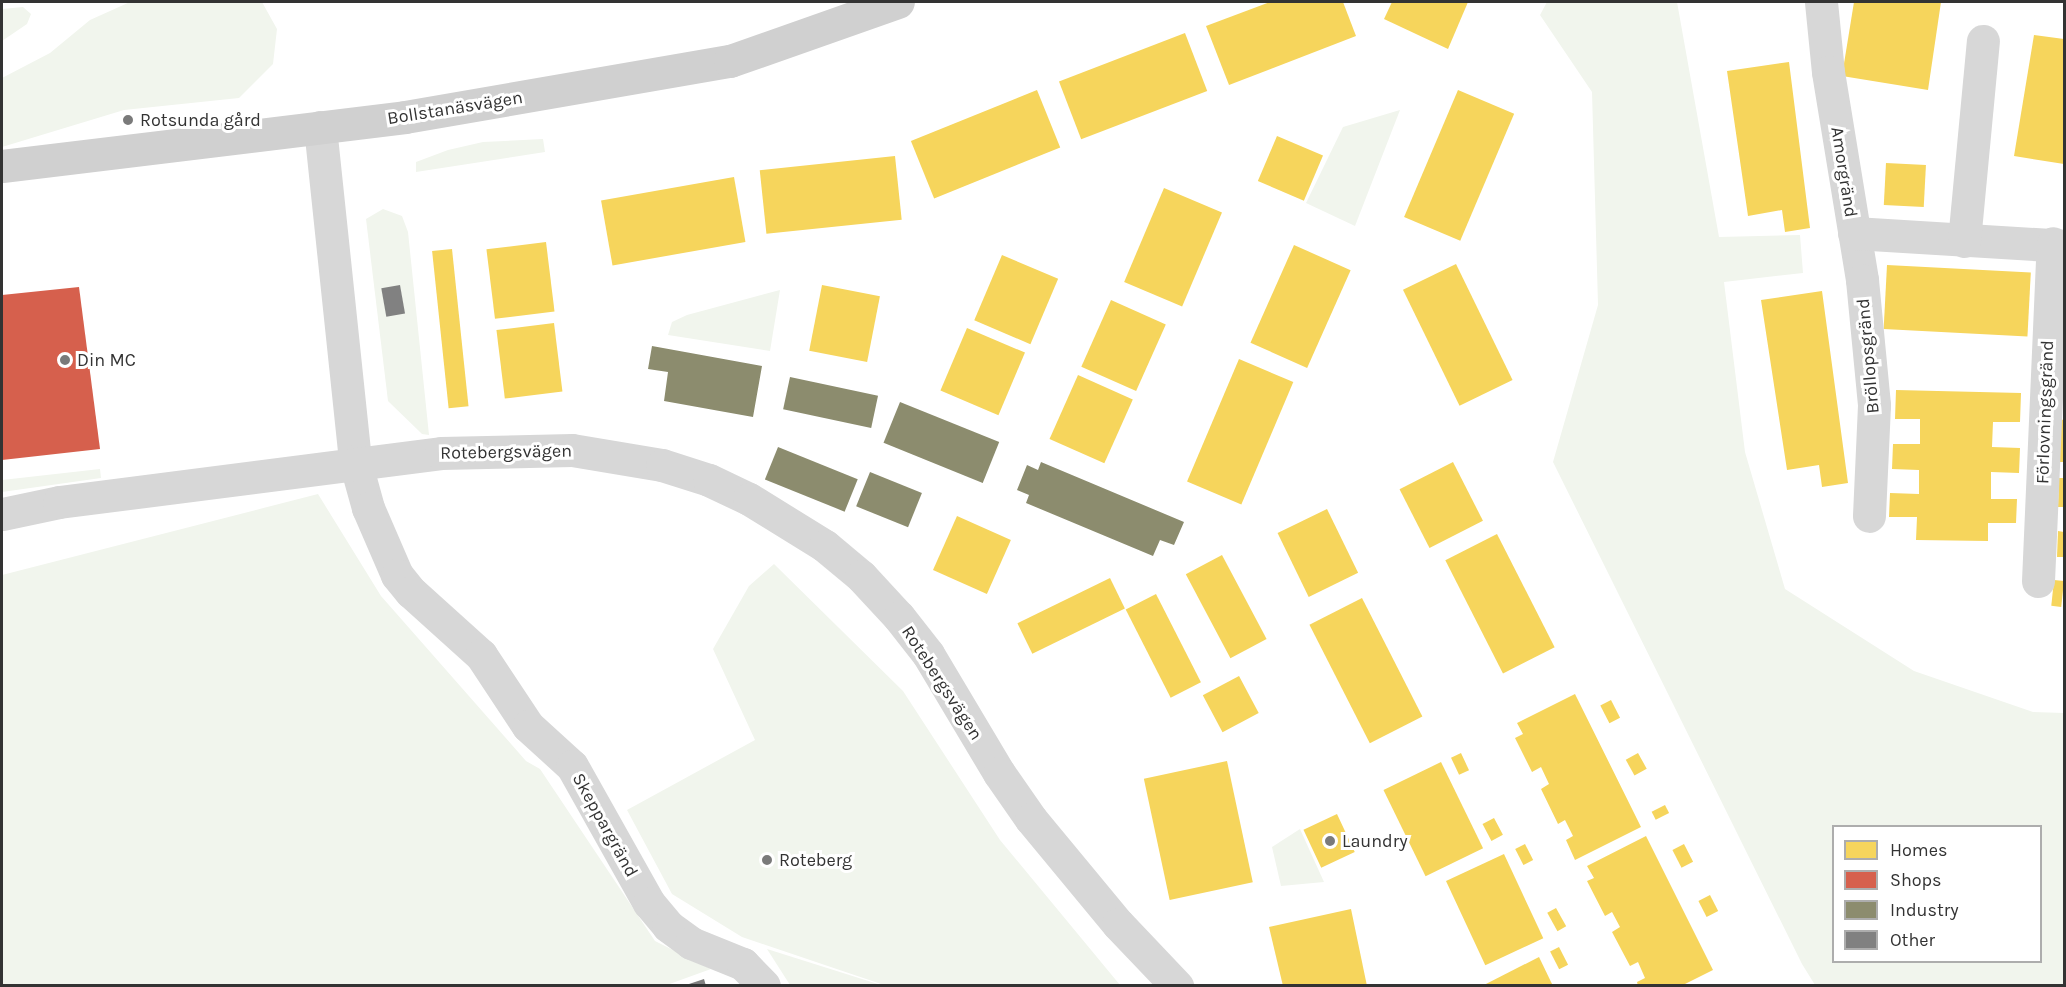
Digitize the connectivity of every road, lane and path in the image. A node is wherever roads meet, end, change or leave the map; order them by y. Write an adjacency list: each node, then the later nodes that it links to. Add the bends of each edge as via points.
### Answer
1 (898, 2): 4 (street, Bollstanäsvägen, via 730,61 405,117)
2 (1821, 2): 6 (street, Amorgränd)
3 (1983, 41): 7 (street)
4 (320, 127): 5 (street, Bollstanäsvägen); 9 (street)
5 (2, 166)
6 (1854, 233): 7 (street, Amorgränd); 11 (street, Bröllopsgränd, via 1874,405)
7 (1964, 241): 8 (street, Amorgränd)
8 (2059, 245): 12 (street, Förlovningsgränd)
9 (355, 461): 10 (street, Rotebergsvägen, via 59,502); 13 (street, Skeppargränd, via 368,508 398,575 411,592 481,655 528,726 572,766 649,903 668,926 691,943 743,964); 14 (street, Rotebergsvägen, via 532,449 623,456 709,480 784,520 861,576 899,617 928,654 1031,819 1111,917)
10 (2, 514)
11 (1869, 516)
12 (2038, 581)
13 (764, 986)
14 (1177, 986)

